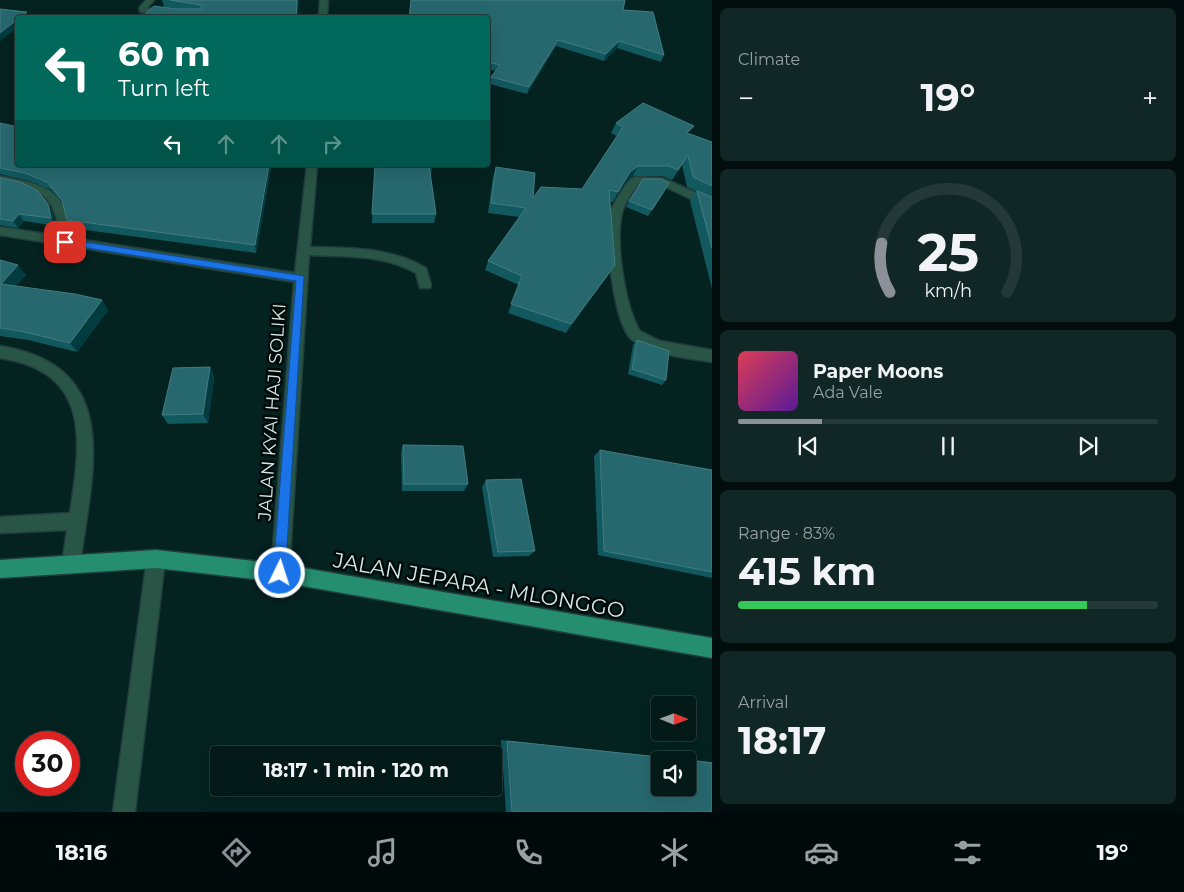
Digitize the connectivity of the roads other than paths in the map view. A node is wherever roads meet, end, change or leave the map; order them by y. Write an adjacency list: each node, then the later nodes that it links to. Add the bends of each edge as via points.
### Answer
1 (150, 0): 3 (street, via 143,10)
2 (324, 0): 4 (street)
3 (179, 15)
4 (323, 15)
5 (312, 167): 10 (street, JALAN KYAI HAJI SOLIKI)
6 (0, 179): 9 (street, via 50,193 61,206)
7 (712, 205): 14 (street, via 659,180 636,180 628,188 615,216 612,235 626,316 634,334 648,342)
8 (0, 231): 9 (street)
9 (65, 242): 11 (street)
10 (304, 250): 11 (street, JALAN KYAI HAJI SOLIKI); 12 (street, via 397,258 422,271)
11 (301, 278): 20 (street, JALAN KYAI HAJI SOLIKI)
12 (425, 285)
13 (0, 352): 15 (street, via 23,356 48,368 66,382 81,408 83,469)
14 (712, 356)
15 (76, 521): 16 (street); 18 (street)
16 (0, 525)
17 (156, 559): 18 (main road, JALAN JEPARA - MLONGGO); 20 (main road, JALAN JEPARA - MLONGGO); 22 (street)
18 (71, 564): 19 (main road, JALAN JEPARA - MLONGGO)
19 (0, 568)
20 (280, 573): 21 (main road, JALAN JEPARA - MLONGGO)
21 (712, 648)
22 (124, 812)

